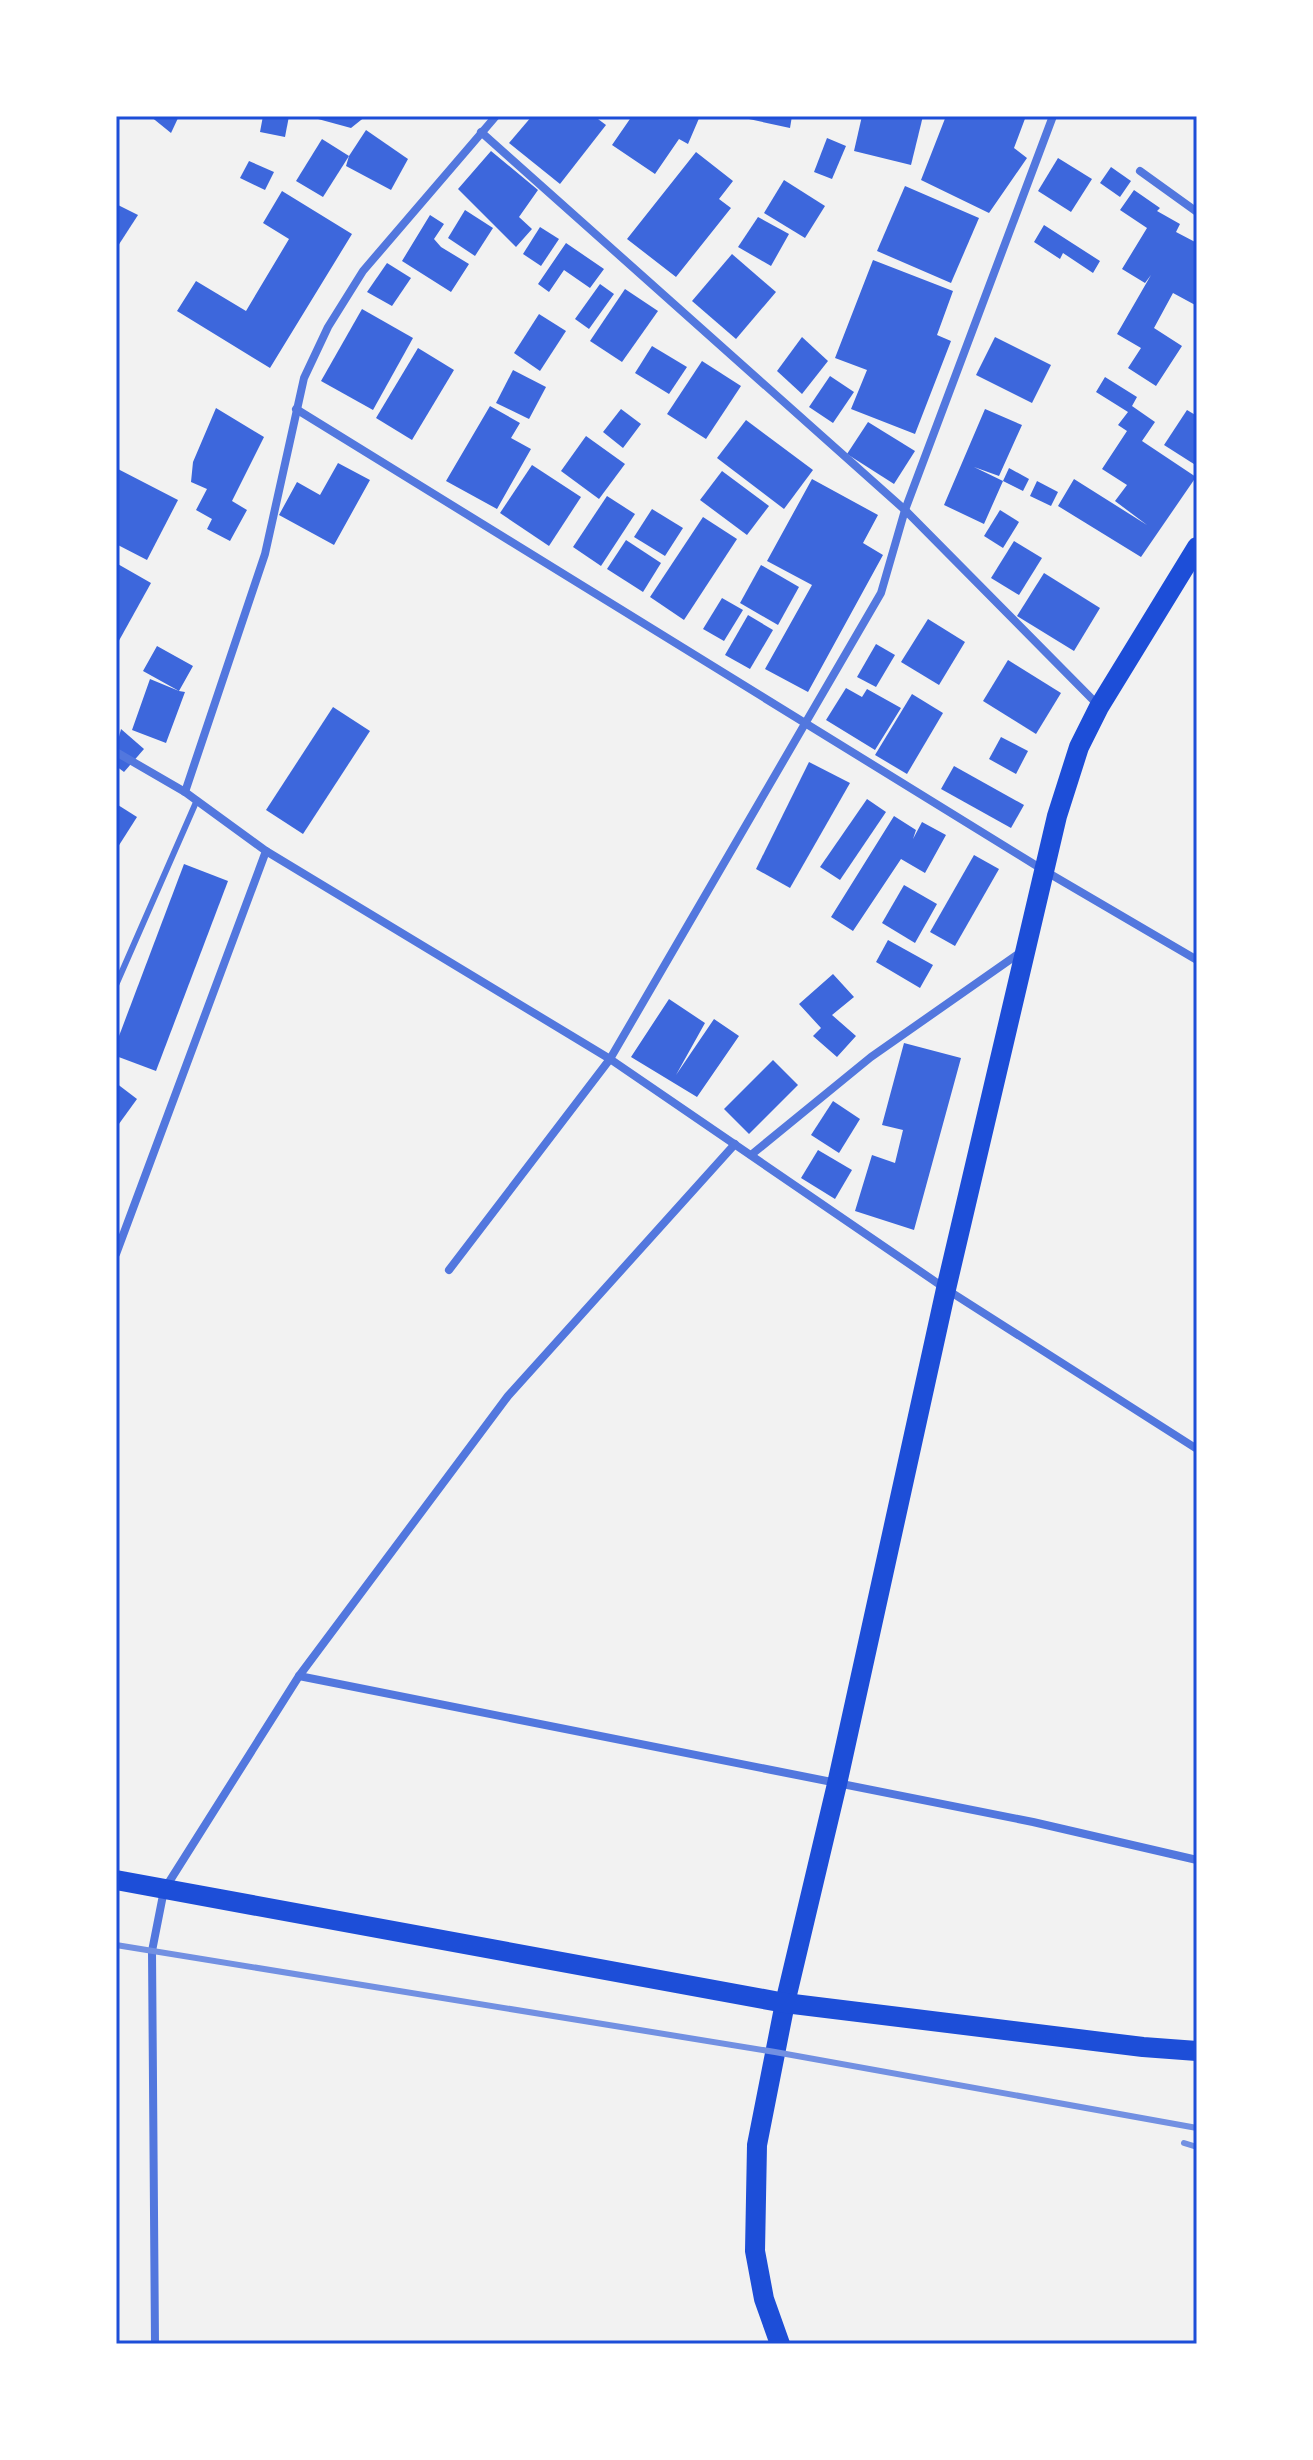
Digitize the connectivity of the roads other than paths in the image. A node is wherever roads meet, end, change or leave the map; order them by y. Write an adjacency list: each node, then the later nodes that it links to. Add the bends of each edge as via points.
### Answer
1 (496, 116): 3 (street)
2 (1053, 116): 7 (street)
3 (481, 132): 6 (street, via 363,271 328,327); 7 (street)
4 (1140, 171): 5 (street)
5 (1197, 212)
6 (296, 409): 10 (street); 12 (street, via 265,554)
7 (905, 510): 9 (street); 10 (street, via 881,593)
8 (1197, 547): 9 (main road)
9 (1099, 707): 15 (main road, via 1079,747)
10 (805, 723): 15 (street); 19 (street)
11 (116, 752): 12 (street)
12 (185, 792): 13 (street)
13 (197, 800): 14 (street); 18 (lane)
14 (266, 851): 19 (street); 22 (street)
15 (1045, 871): 16 (main road); 17 (street)
16 (1028, 946): 21 (street, via 871,1057); 24 (main road)
17 (1197, 960)
18 (116, 985)
19 (610, 1059): 20 (street); 23 (street)
20 (735, 1144): 21 (street); 26 (street, via 508,1396)
21 (751, 1155): 24 (street)
22 (116, 1254)
23 (449, 1270)
24 (946, 1289): 25 (street); 27 (main road)
25 (1197, 1449)
26 (299, 1676): 27 (street); 30 (street)
27 (837, 1784): 28 (street); 31 (main road)
28 (1197, 1860)
29 (116, 1880): 30 (main road)
30 (164, 1890): 31 (main road); 33 (street, via 152,1951)
31 (785, 2003): 32 (main road); 34 (main road, via 757,2145 755,2251)
32 (1197, 2051)
33 (155, 2344)
34 (780, 2344)

